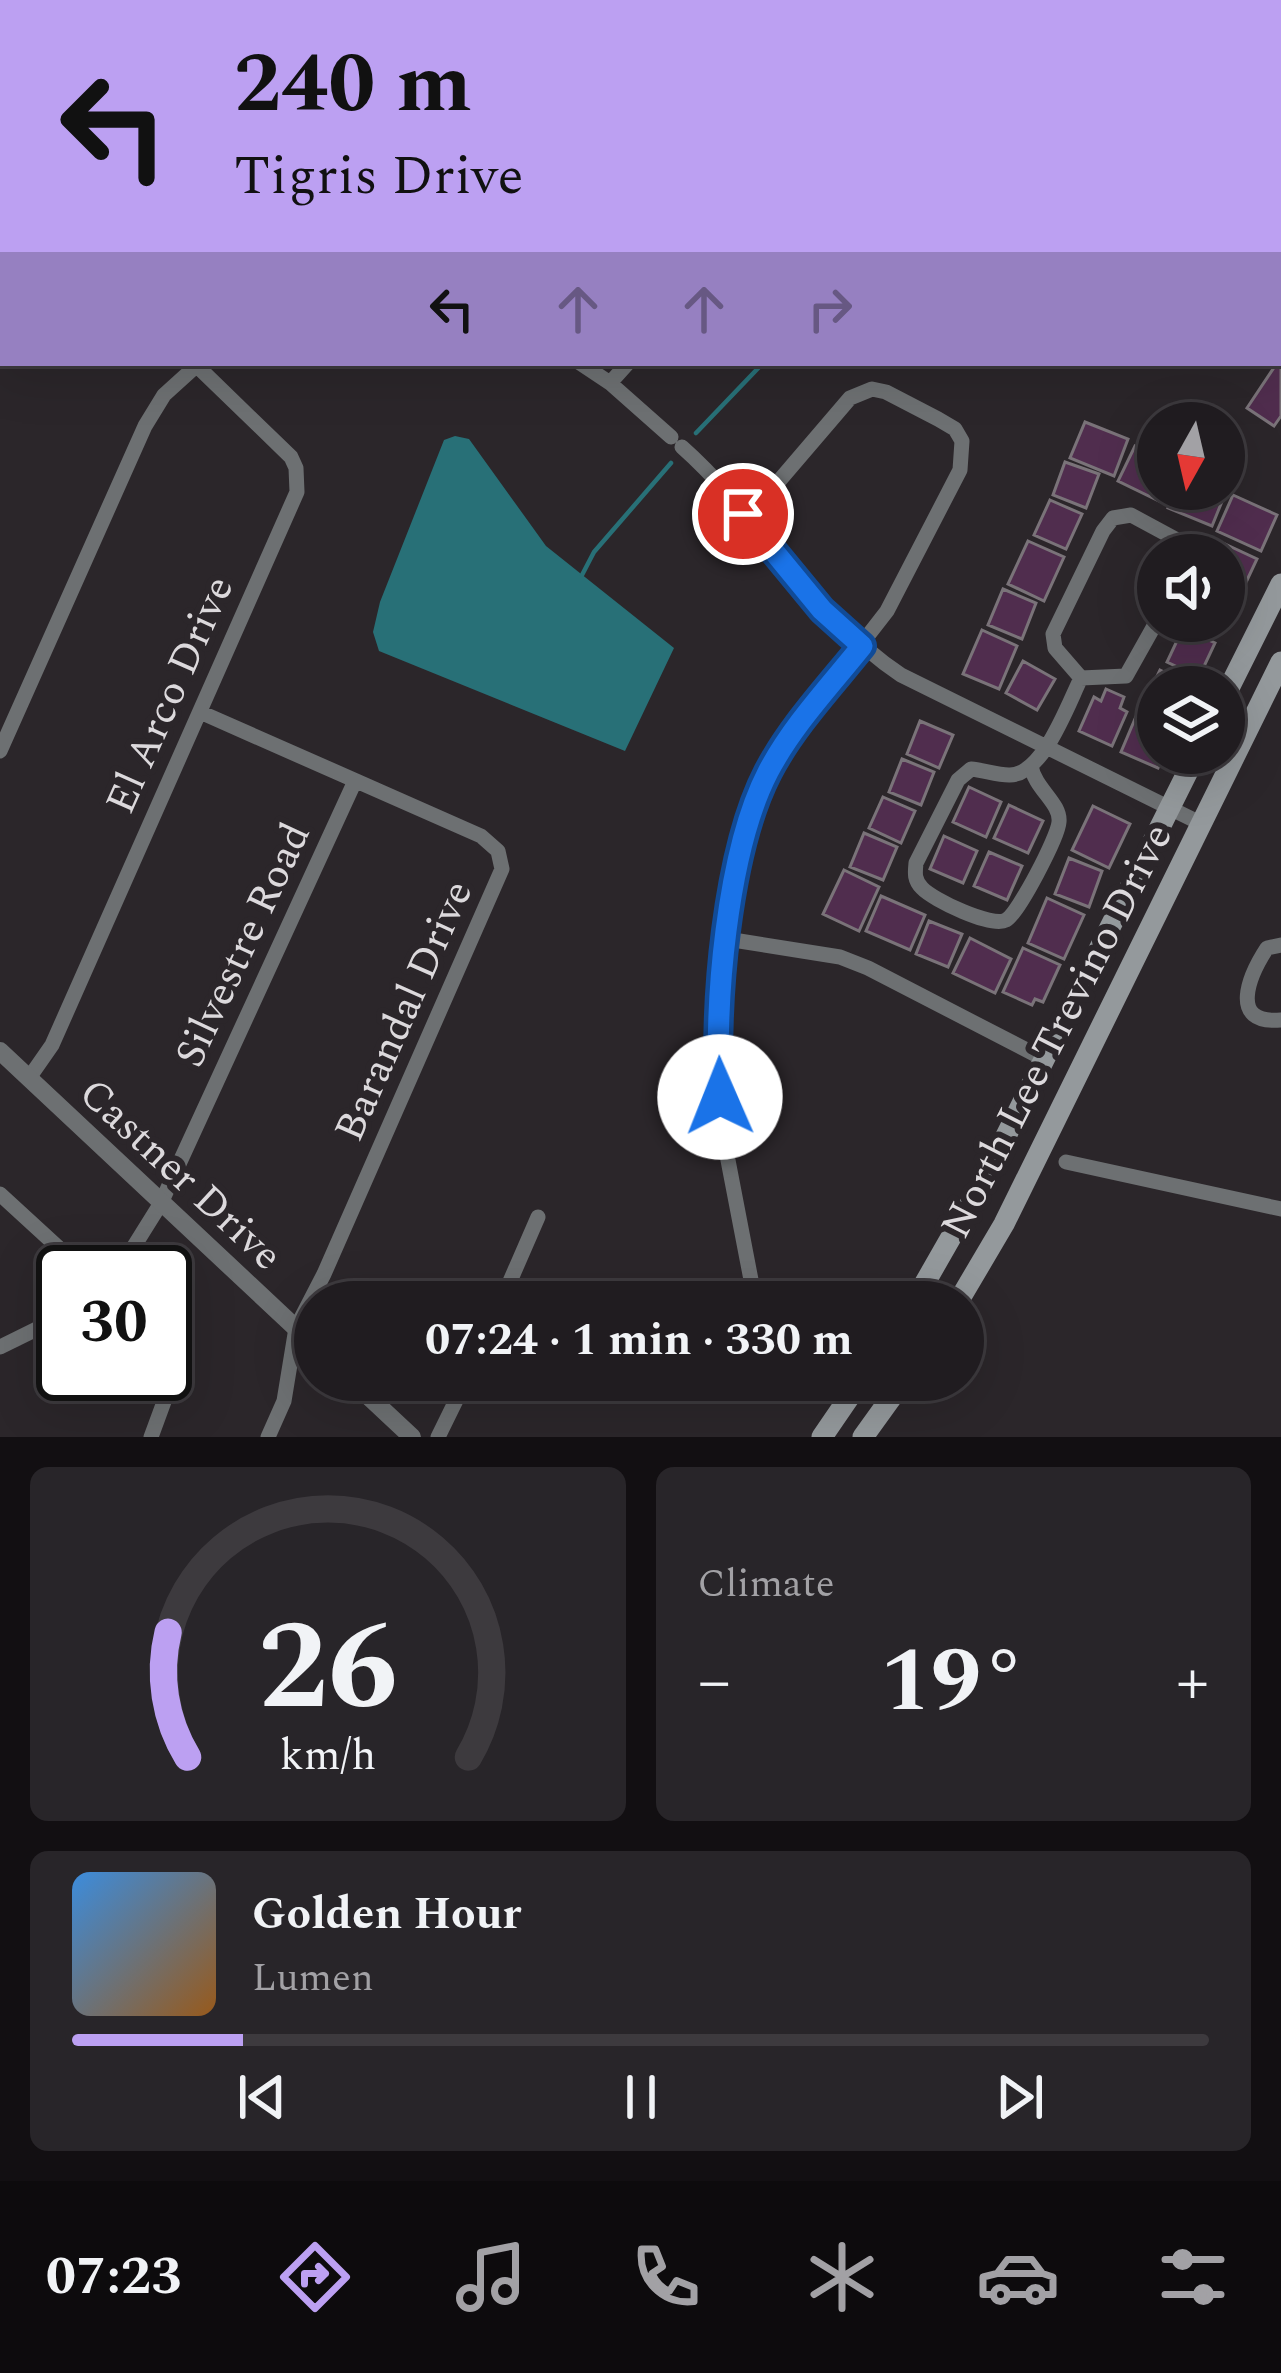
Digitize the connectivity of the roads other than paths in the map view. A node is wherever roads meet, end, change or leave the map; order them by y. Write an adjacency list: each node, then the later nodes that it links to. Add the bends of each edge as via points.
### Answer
1 (193, 366): 16 (street, via 145,426)
2 (197, 366): 14 (street, El Arco Drive, via 283,448 298,480)
3 (584, 366): 5 (street)
4 (625, 366): 5 (street)
5 (610, 383): 6 (street, via 712,474)
6 (743, 514): 10 (street); 10 (street, via 850,398 872,389 956,429 960,470)
7 (1166, 534): 13 (street, via 1131,515 1113,518 1103,531 1053,634 1054,648)
8 (1281, 584): 12 (main road)
9 (1145, 642): 13 (street, via 1126,676)
10 (862, 646): 15 (street, via 901,675); 22 (street, via 766,775 745,836)
11 (1281, 662): 21 (main road, North Lee Trevino Drive)
12 (1240, 666)
13 (1081, 678): 15 (street)
14 (200, 712): 19 (street, Barandal Drive); 27 (street, El Arco Drive, via 52,1045)
15 (1046, 748): 17 (street); 20 (street)
16 (0, 751)
17 (1031, 766): 17 (street, via 1010,776 971,769 958,780 916,862 924,891 991,924 1018,909 1059,825)
18 (1186, 774): 20 (main road, North Lee Trevino Drive)
19 (355, 781): 30 (street, Silvestre Road); 35 (street, Barandal Drive, via 482,836 502,869)
20 (1168, 810): 21 (street); 26 (main road, North Lee Trevino Drive)
21 (1202, 824): 39 (main road, North Lee Trevino Drive)
22 (727, 939): 26 (street, via 840,957); 37 (street, via 722,1129)
23 (1281, 945): 24 (street, via 1258,962 1246,998 1258,1016)
24 (1281, 1020)
25 (0, 1051): 27 (street, Castner Drive)
26 (1044, 1059): 38 (main road, North Lee Trevino Drive)
27 (29, 1078): 30 (street, Castner Drive)
28 (1066, 1162): 31 (street)
29 (0, 1194): 33 (street)
30 (161, 1203): 34 (street, Silvestre Road); 40 (street, Castner Drive)
31 (1281, 1209)
32 (538, 1217): 36 (street)
33 (56, 1245)
34 (135, 1245)
35 (319, 1281)
36 (510, 1281)
37 (751, 1281)
38 (926, 1281)
39 (970, 1281)
40 (294, 1326)
41 (36, 1329): 43 (street)
42 (294, 1340): 50 (street, Barandal Drive, via 284,1401)
43 (0, 1347)
44 (164, 1401): 49 (street)
45 (373, 1401): 51 (street)
46 (456, 1401): 52 (street)
47 (847, 1401): 53 (main road)
48 (889, 1401): 54 (main road)
49 (151, 1437)
50 (268, 1437)
51 (412, 1437)
52 (438, 1437)
53 (822, 1437)
54 (863, 1437)

